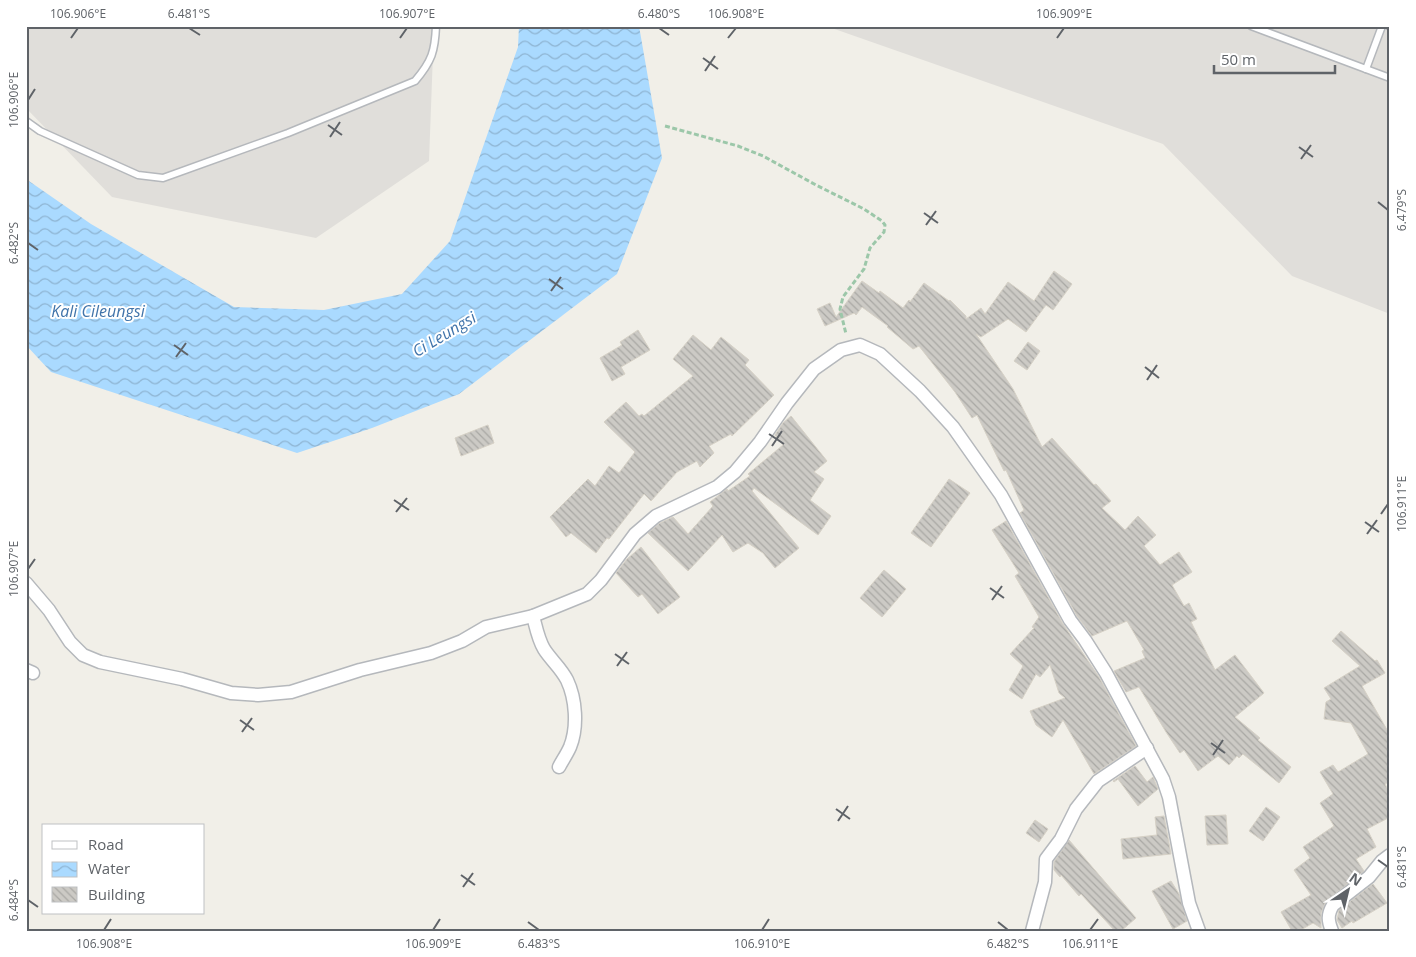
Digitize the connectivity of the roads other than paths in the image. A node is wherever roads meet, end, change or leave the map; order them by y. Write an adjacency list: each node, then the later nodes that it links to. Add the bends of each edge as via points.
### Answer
1 (436, 26): 6 (lane, via 435,49 416,81 288,133 163,178 138,175 40,131)
2 (1251, 26): 4 (lane)
3 (1382, 26): 4 (lane)
4 (1366, 69): 5 (lane)
5 (1390, 78)
6 (26, 121)
7 (26, 584): 8 (street, via 83,655 231,693 258,695 291,692 432,652 462,641 486,626)
8 (533, 616): 9 (street, via 587,594 634,534 656,516 717,487 736,472 814,369 833,355 849,347 860,346 880,354 953,427 1001,495 1070,620 1106,673); 10 (street, via 540,640 567,681 573,700 574,735)
9 (1147, 748): 12 (street, via 1098,782 1082,800 1046,859 1045,882); 13 (street, via 1166,788 1188,903)
10 (559, 767)
11 (1390, 855): 14 (street, via 1369,877 1333,905 1328,920)
12 (1032, 931)
13 (1199, 931)
14 (1332, 931)

